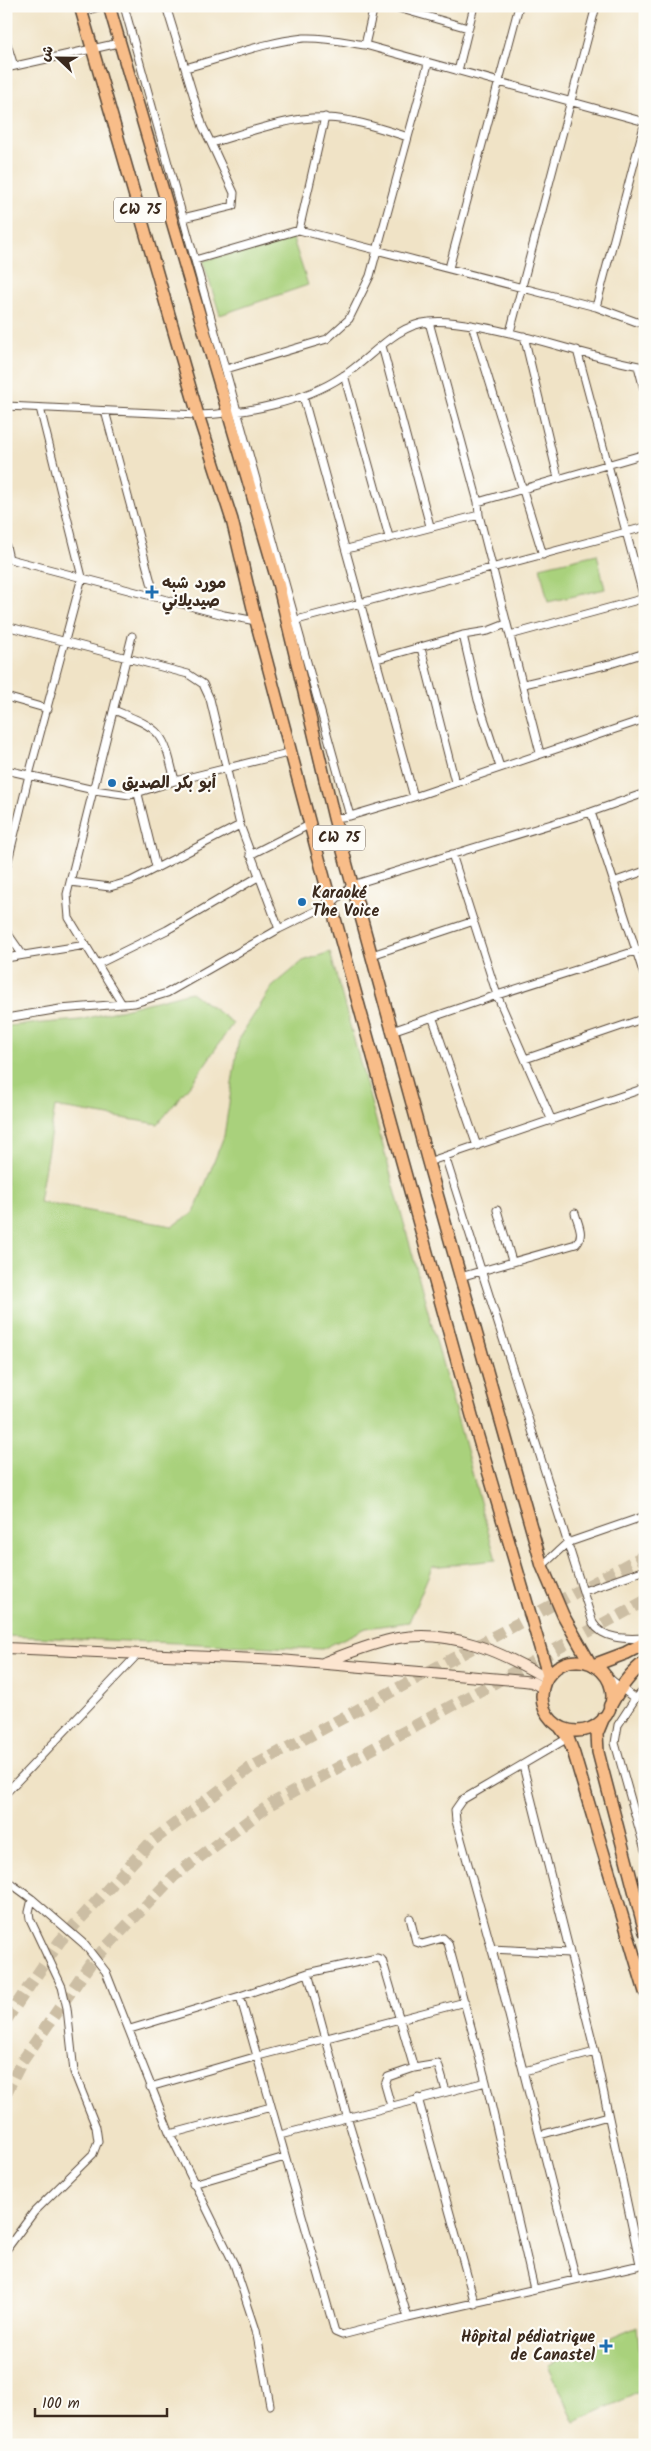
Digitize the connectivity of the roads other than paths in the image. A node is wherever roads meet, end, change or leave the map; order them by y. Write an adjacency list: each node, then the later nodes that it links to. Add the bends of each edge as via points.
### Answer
1 (102, 6): 10 (street)
2 (109, 6): 13 (main road, CW 75)
3 (124, 6): 26 (street)
4 (166, 6): 18 (street)
5 (374, 6): 14 (street)
6 (391, 6): 11 (street)
7 (474, 6): 11 (street)
8 (519, 6): 20 (street)
9 (596, 6): 21 (street)
10 (81, 9): 15 (main road, CW 75)
11 (468, 28): 19 (street)
12 (6, 41): 17 (street)
13 (119, 43): 15 (street); 48 (main road, CW 75)
14 (365, 45): 16 (street); 18 (street, via 306,38 277,42)
15 (94, 50): 17 (street); 49 (main road, CW 75)
16 (428, 64): 19 (street); 24 (street)
17 (10, 67)
18 (185, 68): 25 (street, via 202,127)
19 (458, 71): 20 (street)
20 (497, 83): 21 (street); 30 (street)
21 (571, 102): 23 (street); 31 (street)
22 (325, 118): 24 (street, via 349,120); 25 (street, via 300,119); 27 (street)
23 (645, 122): 32 (street)
24 (408, 137): 28 (street)
25 (211, 143): 26 (street, via 234,193 234,206)
26 (183, 218): 29 (street)
27 (299, 230): 28 (street); 29 (street)
28 (378, 250): 30 (street); 41 (street, via 360,301 349,319 327,338)
29 (195, 260): 41 (street)
30 (449, 268): 31 (street)
31 (522, 288): 32 (street); 36 (street)
32 (596, 307): 35 (street)
33 (429, 322): 34 (street); 38 (street, via 405,330); 54 (street)
34 (472, 325): 36 (street); 53 (street)
35 (645, 325)
36 (510, 332): 37 (street)
37 (524, 336): 39 (street); 52 (street)
38 (382, 346): 42 (street); 56 (street)
39 (577, 350): 40 (street); 51 (street)
40 (641, 367): 43 (street)
41 (226, 369): 48 (street)
42 (344, 375): 44 (street); 59 (street)
43 (645, 393)
44 (303, 396): 48 (street); 61 (street)
45 (6, 406): 46 (street)
46 (40, 408): 47 (street); 65 (street)
47 (105, 412): 49 (street); 66 (street)
48 (232, 413): 49 (street); 70 (main road, CW 75)
49 (198, 415): 69 (main road, via 232,520)
50 (645, 454): 51 (street)
51 (608, 465): 52 (street); 58 (street)
52 (558, 478): 53 (street)
53 (524, 490): 54 (street); 62 (street)
54 (478, 502): 55 (street)
55 (479, 515): 56 (street); 64 (street)
56 (430, 526): 59 (street)
57 (645, 527): 58 (street)
58 (627, 533): 62 (street); 67 (street)
59 (389, 538): 61 (street)
60 (6, 546): 63 (street)
61 (347, 549): 68 (street)
62 (543, 556): 64 (street)
63 (8, 558): 65 (street)
64 (493, 567): 68 (street); 71 (street)
65 (82, 577): 66 (street); 76 (street)
66 (155, 597): 69 (street)
67 (644, 599): 74 (street)
68 (362, 604): 70 (street); 80 (street)
69 (256, 621): 86 (main road)
70 (292, 621): 99 (street); 100 (main road, CW 75)
71 (506, 624): 73 (street); 74 (street)
72 (6, 626): 76 (street)
73 (463, 635): 77 (street); 88 (street, via 478,700)
74 (510, 635): 81 (street)
75 (132, 636): 79 (street)
76 (64, 641): 79 (street); 83 (street)
77 (421, 648): 80 (street); 93 (street)
78 (645, 653): 81 (street)
79 (126, 657): 84 (street); 89 (street, via 188,674 203,684 210,699)
80 (377, 659): 97 (street)
81 (524, 684): 87 (street)
82 (6, 697): 83 (street)
83 (48, 708): 91 (street)
84 (114, 710): 92 (street, via 157,731 167,747); 94 (street)
85 (645, 719): 87 (street)
86 (292, 752): 89 (street); 101 (main road)
87 (540, 753): 88 (street)
88 (500, 767): 93 (street)
89 (226, 769): 92 (street); 102 (street)
90 (6, 770): 91 (street)
91 (28, 775): 94 (street); 106 (street)
92 (175, 781): 96 (street)
93 (455, 782): 97 (street)
94 (94, 790): 96 (street); 109 (street)
95 (645, 793): 98 (street)
96 (138, 794): 105 (street)
97 (414, 797): 99 (street)
98 (591, 812): 103 (street); 110 (street)
99 (350, 816): 100 (street)
100 (334, 818): 111 (main road, CW 75)
101 (311, 824): 104 (street); 112 (main road)
102 (240, 825): 104 (street); 105 (street)
103 (452, 854): 111 (street); 113 (street)
104 (250, 855): 108 (street)
105 (156, 867): 109 (street, via 131,881 110,887)
106 (6, 868)
107 (645, 871): 110 (street)
108 (258, 877): 114 (street); 122 (street, via 167,930)
109 (70, 882): 116 (street, via 67,894 69,918)
110 (613, 882): 118 (street)
111 (352, 885): 112 (street); 120 (main road, CW 75)
112 (332, 902): 114 (street); 154 (main road, via 474,1423 544,1654)
113 (474, 921): 120 (street); 124 (street)
114 (279, 929): 125 (street, via 167,994)
115 (6, 931): 119 (street)
116 (86, 945): 119 (street); 122 (street)
117 (645, 948): 118 (street)
118 (636, 952): 123 (street); 124 (street)
119 (22, 954): 121 (street)
120 (372, 955): 129 (main road, CW 75)
121 (6, 958)
122 (98, 964): 125 (street)
123 (645, 978)
124 (497, 995): 128 (street); 130 (street)
125 (122, 1004): 126 (street)
126 (6, 1018)
127 (645, 1018): 130 (street)
128 (433, 1019): 129 (street); 133 (street)
129 (392, 1031): 135 (main road, CW 75)
130 (525, 1059): 132 (street)
131 (645, 1088): 132 (street)
132 (552, 1121): 133 (street)
133 (477, 1146): 134 (street)
134 (445, 1156): 135 (street); 139 (street)
135 (428, 1162): 140 (main road, CW 75)
136 (497, 1210): 138 (street)
137 (575, 1214): 138 (street, via 581,1232 578,1242)
138 (512, 1261): 139 (street)
139 (482, 1270): 140 (street); 142 (street)
140 (460, 1276): 143 (main road, CW 75)
141 (645, 1516): 142 (street)
142 (567, 1543): 143 (street); 145 (street)
143 (542, 1566): 152 (main road, CW 75, via 563,1615)
144 (645, 1570): 145 (street)
145 (584, 1591): 146 (street, via 593,1623 599,1631 616,1638)
146 (645, 1638)
147 (645, 1643): 152 (highway)
148 (6, 1648): 149 (main road)
149 (137, 1655): 151 (main road); 162 (street)
150 (645, 1662): 155 (highway)
151 (322, 1663): 154 (main road); 154 (main road, via 384,1641 432,1636 474,1643 525,1666)
152 (592, 1664): 153 (main road); 154 (main road, via 566,1662 556,1668)
153 (604, 1674): 155 (street); 158 (main road, via 611,1689)
154 (546, 1681): 159 (main road, via 543,1706)
155 (620, 1687): 157 (street); 158 (highway)
156 (645, 1690): 157 (street)
157 (635, 1699): 163 (street, via 618,1725 615,1743)
158 (607, 1711): 159 (main road, via 588,1729 568,1730); 166 (main road, via 597,1734 598,1752)
159 (559, 1726): 160 (main road)
160 (568, 1738): 161 (street); 172 (main road)
161 (523, 1766): 169 (street, via 462,1800 455,1810); 170 (street)
162 (6, 1793)
163 (645, 1850)
164 (6, 1880): 165 (street)
165 (32, 1899): 176 (street, via 92,1953 106,1972); 195 (street, via 30,1919 62,1987 74,2072 96,2127 98,2141 94,2154 34,2212)
166 (641, 1900): 168 (main road)
167 (410, 1918): 174 (street, via 418,1943 446,1939)
168 (645, 1932)
169 (491, 1949): 170 (street); 181 (street)
170 (569, 1953): 178 (street)
171 (308, 1973): 173 (street); 175 (street, via 370,1958 382,1960); 177 (street)
172 (645, 1992)
173 (240, 1996): 176 (street); 179 (street)
174 (465, 2002): 175 (street); 182 (street)
175 (400, 2019): 177 (street); 180 (street)
176 (130, 2029): 183 (street)
177 (325, 2039): 179 (street); 188 (street)
178 (595, 2052): 181 (street); 189 (street)
179 (258, 2056): 183 (street); 187 (street)
180 (414, 2068): 184 (street, via 438,2064); 186 (street, via 388,2077 385,2085)
181 (524, 2071): 192 (street)
182 (486, 2082): 184 (street); 198 (street)
183 (150, 2087): 190 (street)
184 (446, 2091): 185 (street)
185 (418, 2098): 186 (street); 199 (street)
186 (391, 2106): 188 (street)
187 (272, 2107): 190 (street); 191 (street)
188 (347, 2116): 191 (street); 200 (street)
189 (608, 2116): 192 (street); 196 (street)
190 (170, 2134): 194 (street)
191 (280, 2135): 193 (street)
192 (540, 2135): 197 (street)
193 (285, 2158): 194 (street); 200 (street, via 335,2332 342,2335)
194 (193, 2184): 201 (street, via 237,2274 256,2330)
195 (6, 2250)
196 (642, 2264): 197 (street)
197 (576, 2279): 198 (street)
198 (534, 2289): 199 (street)
199 (475, 2304): 200 (street)
200 (408, 2318)
201 (270, 2405)

